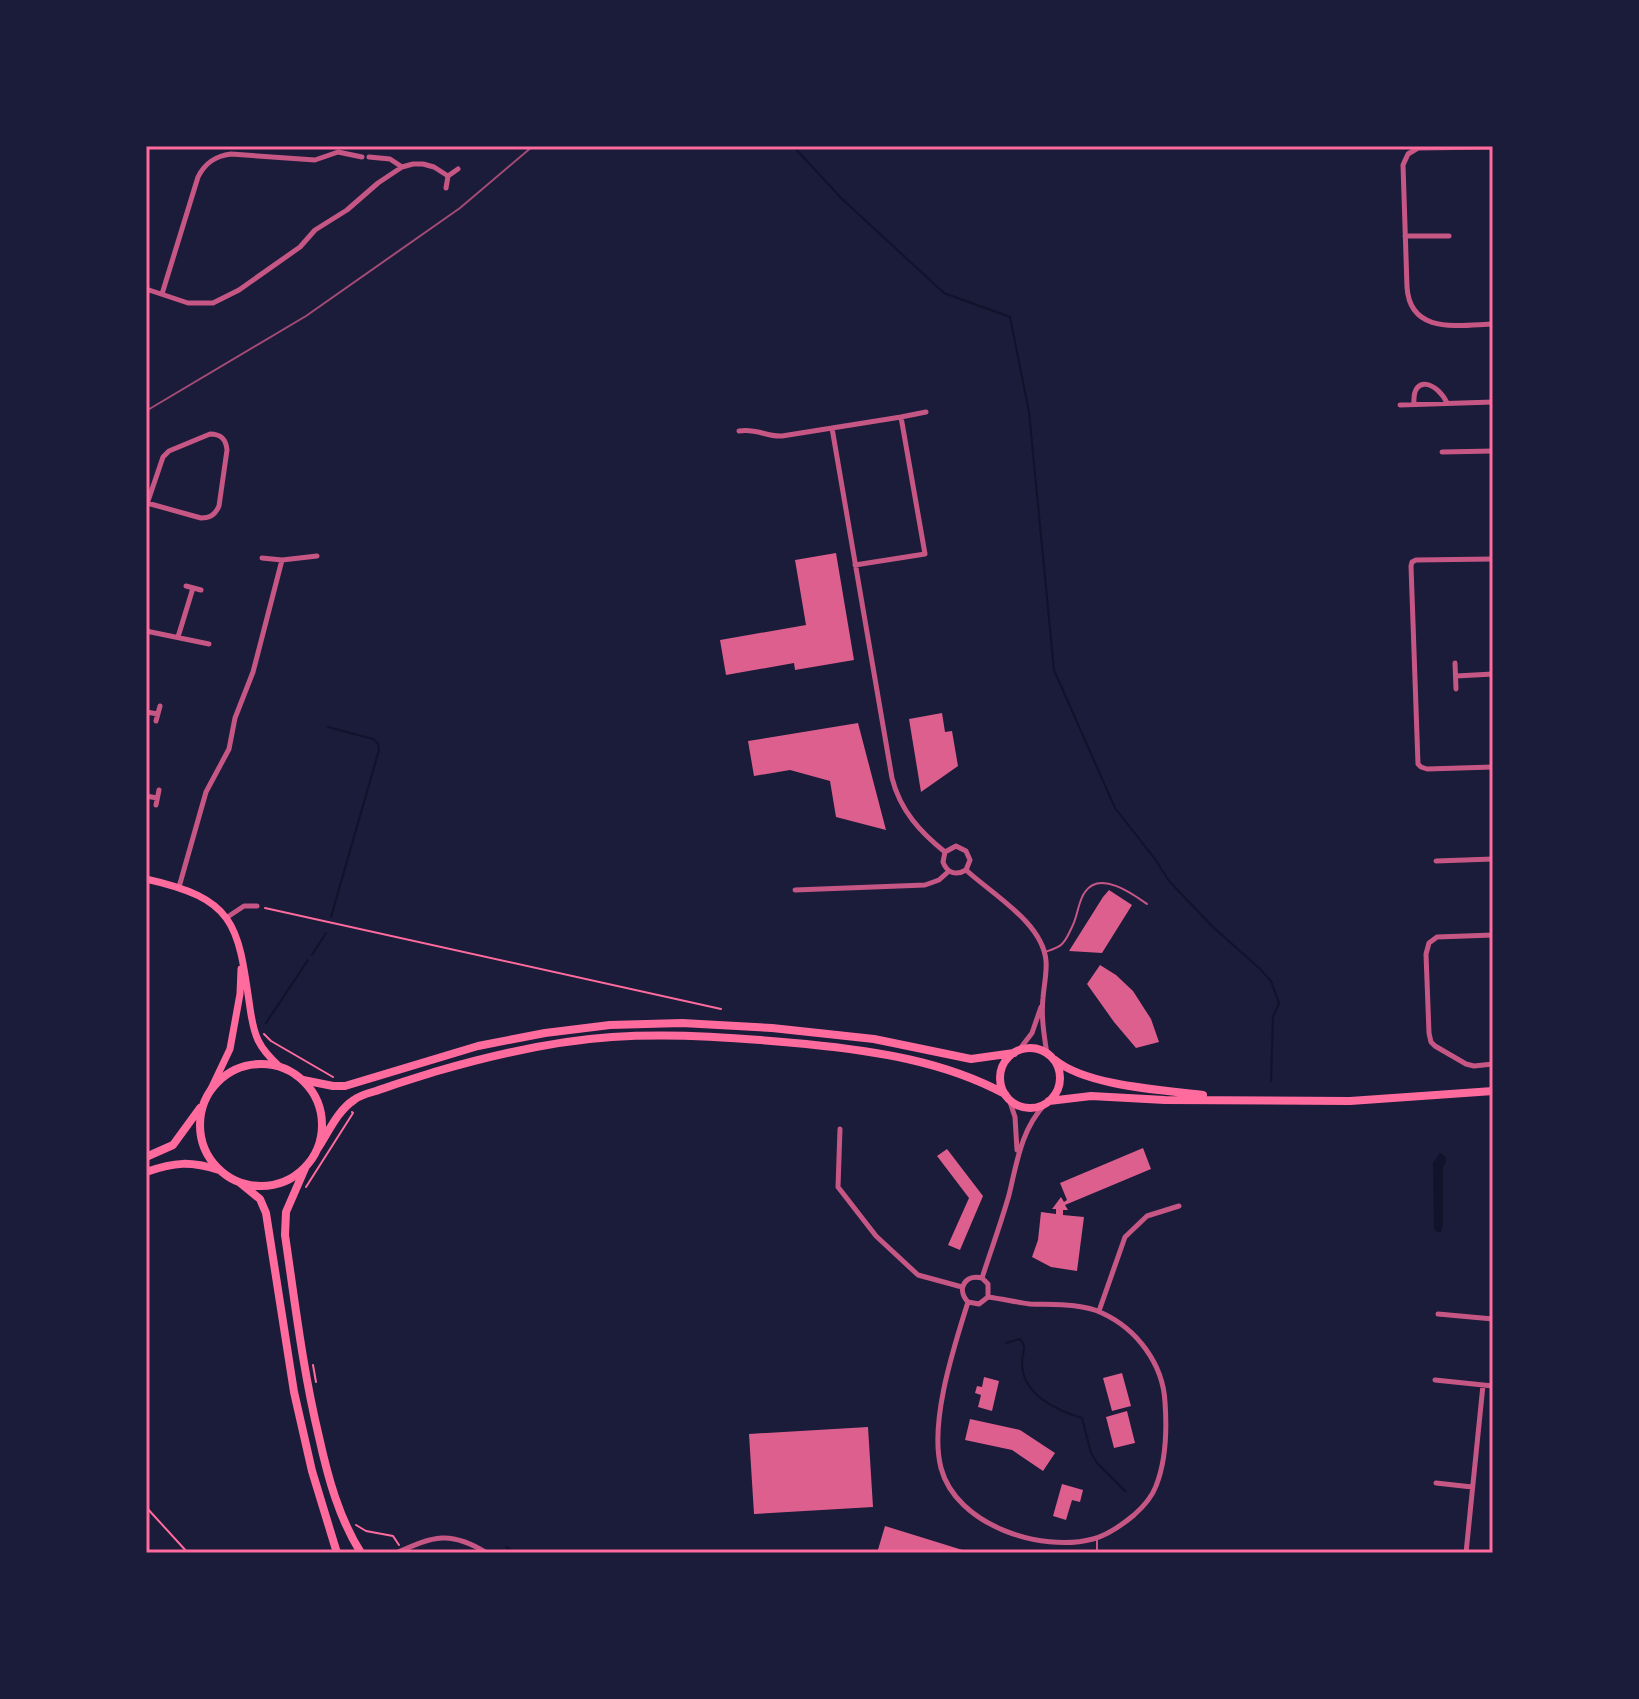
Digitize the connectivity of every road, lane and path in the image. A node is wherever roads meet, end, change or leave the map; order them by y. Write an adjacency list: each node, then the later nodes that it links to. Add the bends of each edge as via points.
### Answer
1 (1493, 147): 8 (street, via 1421,148 1408,154 1403,165)
2 (362, 157): 11 (street, via 338,152 315,160 231,154 210,161 198,177)
3 (369, 157): 4 (street, via 390,159)
4 (402, 167): 6 (street, via 423,164); 11 (street, via 239,290 202,304)
5 (458, 169): 6 (street)
6 (448, 176): 7 (street)
7 (446, 188)
8 (1405, 236): 9 (street); 12 (street, via 1407,294 1417,313 1438,324)
9 (1449, 236)
10 (146, 289): 11 (street)
11 (162, 294)
12 (1493, 324)
13 (1493, 402): 14 (street)
14 (1447, 403): 15 (street); 15 (street, via 1439,390 1423,385 1414,391)
15 (1414, 404): 16 (street)
16 (1400, 405)
17 (926, 412): 18 (street)
18 (901, 417): 19 (street); 28 (street, via 925,554)
19 (832, 428): 20 (street, via 776,436); 28 (street)
20 (739, 431)
21 (1493, 451): 22 (street)
22 (1442, 452)
23 (147, 505): 23 (street, via 165,454 210,434 222,437 227,450 215,514 201,518)
24 (317, 556): 27 (street)
25 (262, 558): 27 (street)
26 (1493, 559): 39 (street, via 1416,560 1411,569 1418,764 1427,769)
27 (282, 560): 48 (street, via 229,749 206,792)
28 (855, 565): 42 (street, via 894,787 912,821)
29 (201, 590): 31 (street, via 190,587)
30 (146, 631): 31 (street)
31 (178, 637): 32 (street)
32 (209, 644)
33 (1455, 663): 35 (street)
34 (1493, 674): 35 (street)
35 (1456, 676): 36 (street)
36 (1456, 689)
37 (160, 706): 38 (street, via 157,718)
38 (146, 712)
39 (1493, 767)
40 (159, 790): 41 (street, via 156,802)
41 (146, 796)
42 (945, 852): 45 (street, via 956,846 966,851); 46 (street, via 943,862)
43 (1493, 859): 44 (street)
44 (1436, 861)
45 (966, 870): 46 (street); 54 (street, via 1034,930)
46 (949, 871): 49 (street, via 925,885)
47 (146, 879): 48 (main road)
48 (179, 887): 52 (main road)
49 (795, 890)
50 (1147, 904): 54 (lane, via 1117,885 1092,886 1083,895 1066,939)
51 (257, 906): 52 (street, via 244,906); 57 (path)
52 (226, 918): 55 (main road)
53 (1493, 935): 61 (street, via 1440,936 1431,941 1426,954 1432,1044 1469,1065)
54 (1045, 952): 56 (street)
55 (242, 953): 62 (main road, via 256,1039); 65 (main road, via 233,1039)
56 (1042, 1002): 59 (street, via 1032,1033); 60 (street)
57 (721, 1009)
58 (262, 1029): 63 (path, via 271,1041)
59 (1017, 1052): 60 (main road, via 1031,1048); 64 (main road, via 971,1059 874,1039 772,1028 610,1025 478,1046 345,1086); 67 (main road, via 1001,1073)
60 (1050, 1056): 68 (main road, via 1091,1078); 70 (main road, via 1059,1083)
61 (1493, 1064)
62 (279, 1066): 64 (main road); 65 (main road, via 241,1066)
63 (338, 1079)
64 (303, 1080): 73 (main road, via 321,1112)
65 (211, 1089): 69 (main road)
66 (1493, 1091): 68 (main road, via 1350,1101)
67 (1007, 1096): 70 (main road, via 1024,1107); 73 (main road, via 946,1069 872,1052 720,1037 612,1037 501,1055 359,1097 347,1105); 74 (street, via 1016,1124)
68 (1228, 1099): 70 (main road, via 1091,1096)
69 (204, 1103): 75 (main road, via 173,1145); 77 (main road, via 200,1134)
70 (1047, 1103): 74 (street, via 1029,1125)
71 (353, 1113): 80 (path)
72 (840, 1129): 83 (street, via 838,1187 876,1236 918,1275)
73 (318, 1148): 76 (main road)
74 (1017, 1155): 82 (street)
75 (146, 1157)
76 (306, 1166): 79 (main road, via 280,1183); 100 (main road, via 286,1212 285,1235 326,1468 346,1529)
77 (220, 1171): 78 (main road, via 179,1163); 79 (main road)
78 (146, 1172)
79 (239, 1182): 99 (main road, via 260,1199 266,1213 294,1392)
80 (307, 1187)
81 (1179, 1206): 86 (street, via 1147,1216 1125,1237)
82 (982, 1278): 83 (street, via 968,1278); 84 (street)
83 (962, 1287): 85 (street)
84 (988, 1297): 85 (street, via 979,1304); 86 (street)
85 (968, 1302): 96 (street, via 942,1406 938,1451 948,1486 977,1515 1009,1533 1055,1543)
86 (1099, 1311): 96 (street, via 1126,1328 1155,1363 1167,1425 1156,1488 1126,1522)
87 (1438, 1314): 88 (street)
88 (1493, 1319)
89 (1435, 1380): 90 (street)
90 (1483, 1385): 91 (street); 93 (street)
91 (1493, 1386)
92 (1436, 1483): 93 (street)
93 (1472, 1487): 104 (street)
94 (146, 1507): 98 (path)
95 (354, 1522): 97 (path)
96 (1097, 1538): 103 (lane)
97 (398, 1542)
98 (188, 1553)
99 (337, 1553)
100 (361, 1553)
101 (396, 1553): 102 (street, via 444,1537)
102 (487, 1553)
103 (1097, 1553)
104 (1466, 1553)

